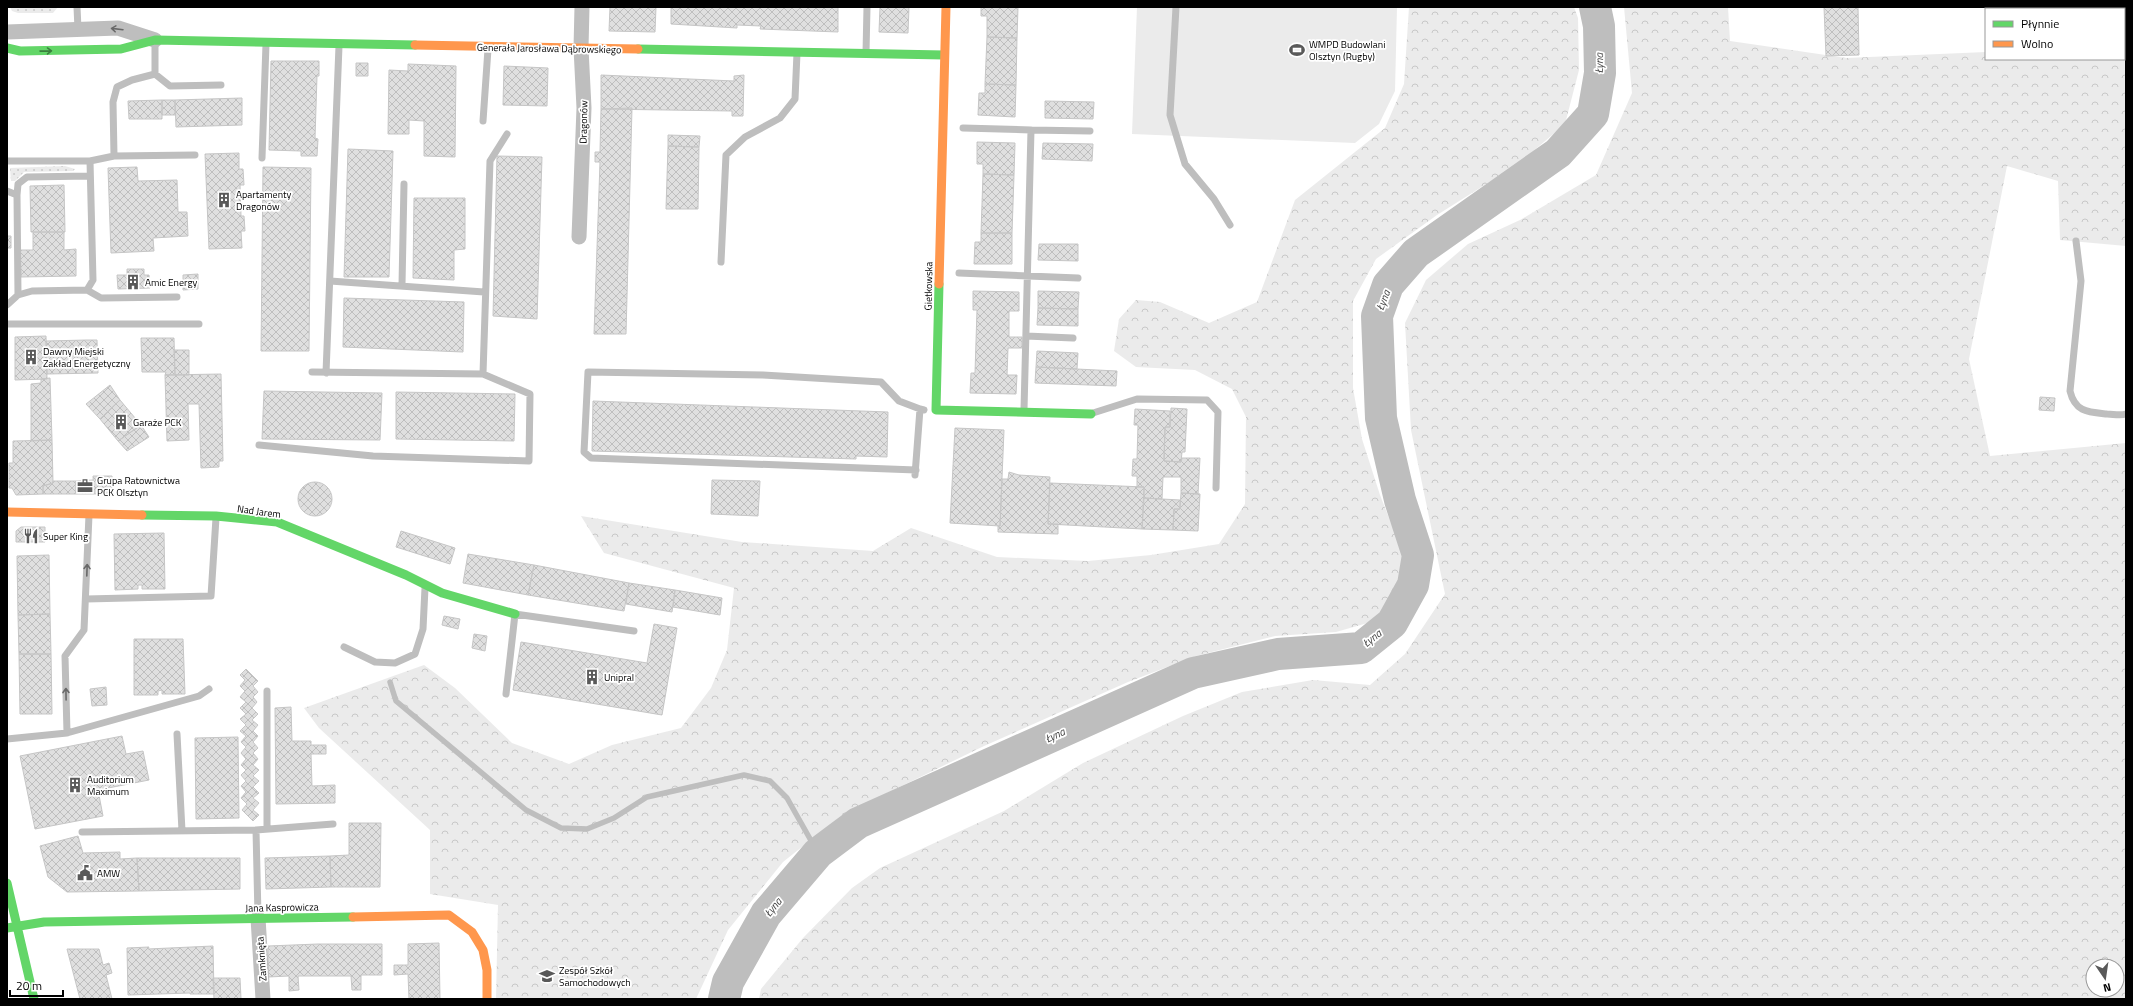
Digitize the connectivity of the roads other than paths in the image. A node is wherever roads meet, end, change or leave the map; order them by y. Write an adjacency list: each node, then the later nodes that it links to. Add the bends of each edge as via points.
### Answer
1 (77, 7): 6 (lane)
2 (582, 7): 13 (street, Dragonów)
3 (867, 7): 15 (lane)
4 (946, 7): 16 (street, Gietkowska)
5 (1176, 7): 33 (lane, via 1170,115 1185,164 1214,199)
6 (78, 29): 7 (street, Generała Jarosława Dąbrowskiego); 8 (street, Generała Jarosława Dąbrowskiego, one-way to 6, via 118,28)
7 (7, 32)
8 (155, 40): 9 (street, Generała Jarosława Dąbrowskiego); 12 (street, Generała Jarosława Dąbrowskiego, one-way to 8, via 20,51 121,49); 17 (lane)
9 (266, 42): 10 (street, Generała Jarosława Dąbrowskiego); 26 (lane)
10 (339, 43): 11 (street, Generała Jarosława Dąbrowskiego); 40 (lane)
11 (488, 46): 13 (street, Generała Jarosława Dąbrowskiego); 19 (lane)
12 (7, 48)
13 (581, 48): 14 (street, Generała Jarosława Dąbrowskiego); 34 (street, Dragonów, via 584,108)
14 (797, 52): 15 (street, Generała Jarosława Dąbrowskiego); 36 (lane, via 795,99 780,118 745,137 726,155)
15 (866, 54): 16 (street, Generała Jarosława Dąbrowskiego)
16 (944, 55): 55 (street, Gietkowska)
17 (155, 74): 18 (lane, via 170,86); 25 (lane, via 117,87 113,102)
18 (221, 85)
19 (483, 121)
20 (963, 128): 21 (lane)
21 (1031, 130): 22 (lane); 38 (lane)
22 (1090, 131)
23 (507, 134): 43 (lane, via 490,160)
24 (195, 155): 25 (lane)
25 (114, 156): 28 (lane)
26 (262, 158)
27 (7, 161): 28 (lane)
28 (90, 161): 29 (lane)
29 (90, 176): 32 (lane, via 27,177 18,184); 42 (lane, via 93,280)
30 (404, 184): 41 (lane)
31 (7, 190): 32 (lane)
32 (17, 195): 44 (lane)
33 (1230, 225)
34 (579, 237)
35 (2076, 241): 58 (lane, via 2081,281 2070,391 2072,400 2087,412)
36 (721, 262)
37 (959, 273): 38 (lane)
38 (1028, 276): 39 (lane); 49 (lane)
39 (1078, 278)
40 (330, 282): 41 (lane); 52 (lane)
41 (402, 285): 43 (lane)
42 (87, 290): 44 (lane, via 32,291); 45 (lane, via 101,298)
43 (484, 292): 53 (lane)
44 (18, 295): 46 (lane)
45 (178, 297)
46 (7, 305)
47 (7, 324): 48 (lane)
48 (199, 324)
49 (1026, 336): 50 (lane); 56 (lane)
50 (1073, 338)
51 (312, 372): 52 (lane)
52 (326, 373): 53 (lane)
53 (483, 374): 59 (lane, via 530,394 530,461 373,456)
54 (920, 410): 54 (lane, via 898,401 881,382 763,375 588,372 584,452 590,458 915,473); 55 (lane)
55 (936, 410): 56 (street)
56 (1024, 413): 57 (street)
57 (1091, 414): 60 (lane, via 1137,398 1207,400 1218,412)
58 (2126, 414)
59 (259, 445)
60 (1216, 488)
61 (7, 512): 62 (street, Nad Jarem)
62 (89, 514): 63 (street, Nad Jarem); 65 (lane, one-way to 62)
63 (216, 516): 64 (street, Nad Jarem, via 277,522); 65 (lane, via 211,596)
64 (426, 585): 66 (street, Nad Jarem, via 442,593); 68 (lane, via 423,629 415,654 395,663 375,662)
65 (86, 599): 72 (lane, one-way to 65, via 65,656 84,630)
66 (515, 614): 67 (lane); 71 (lane)
67 (634, 631)
68 (344, 647)
69 (209, 689): 72 (lane, via 200,696)
70 (267, 691): 76 (lane)
71 (506, 694)
72 (67, 733): 74 (lane)
73 (177, 734): 78 (lane)
74 (7, 739)
75 (333, 824): 76 (lane)
76 (267, 829): 77 (lane)
77 (256, 830): 78 (lane); 81 (lane)
78 (182, 831): 79 (lane)
79 (82, 832)
80 (7, 882): 82 (street)
81 (258, 918): 82 (street, Jana Kasprowicza, via 44,922); 84 (street, Zamknięta); 85 (street, Jana Kasprowicza, via 449,915 473,933 483,947 486,954)
82 (12, 927): 83 (street)
83 (34, 999)
84 (263, 999)
85 (487, 999)

